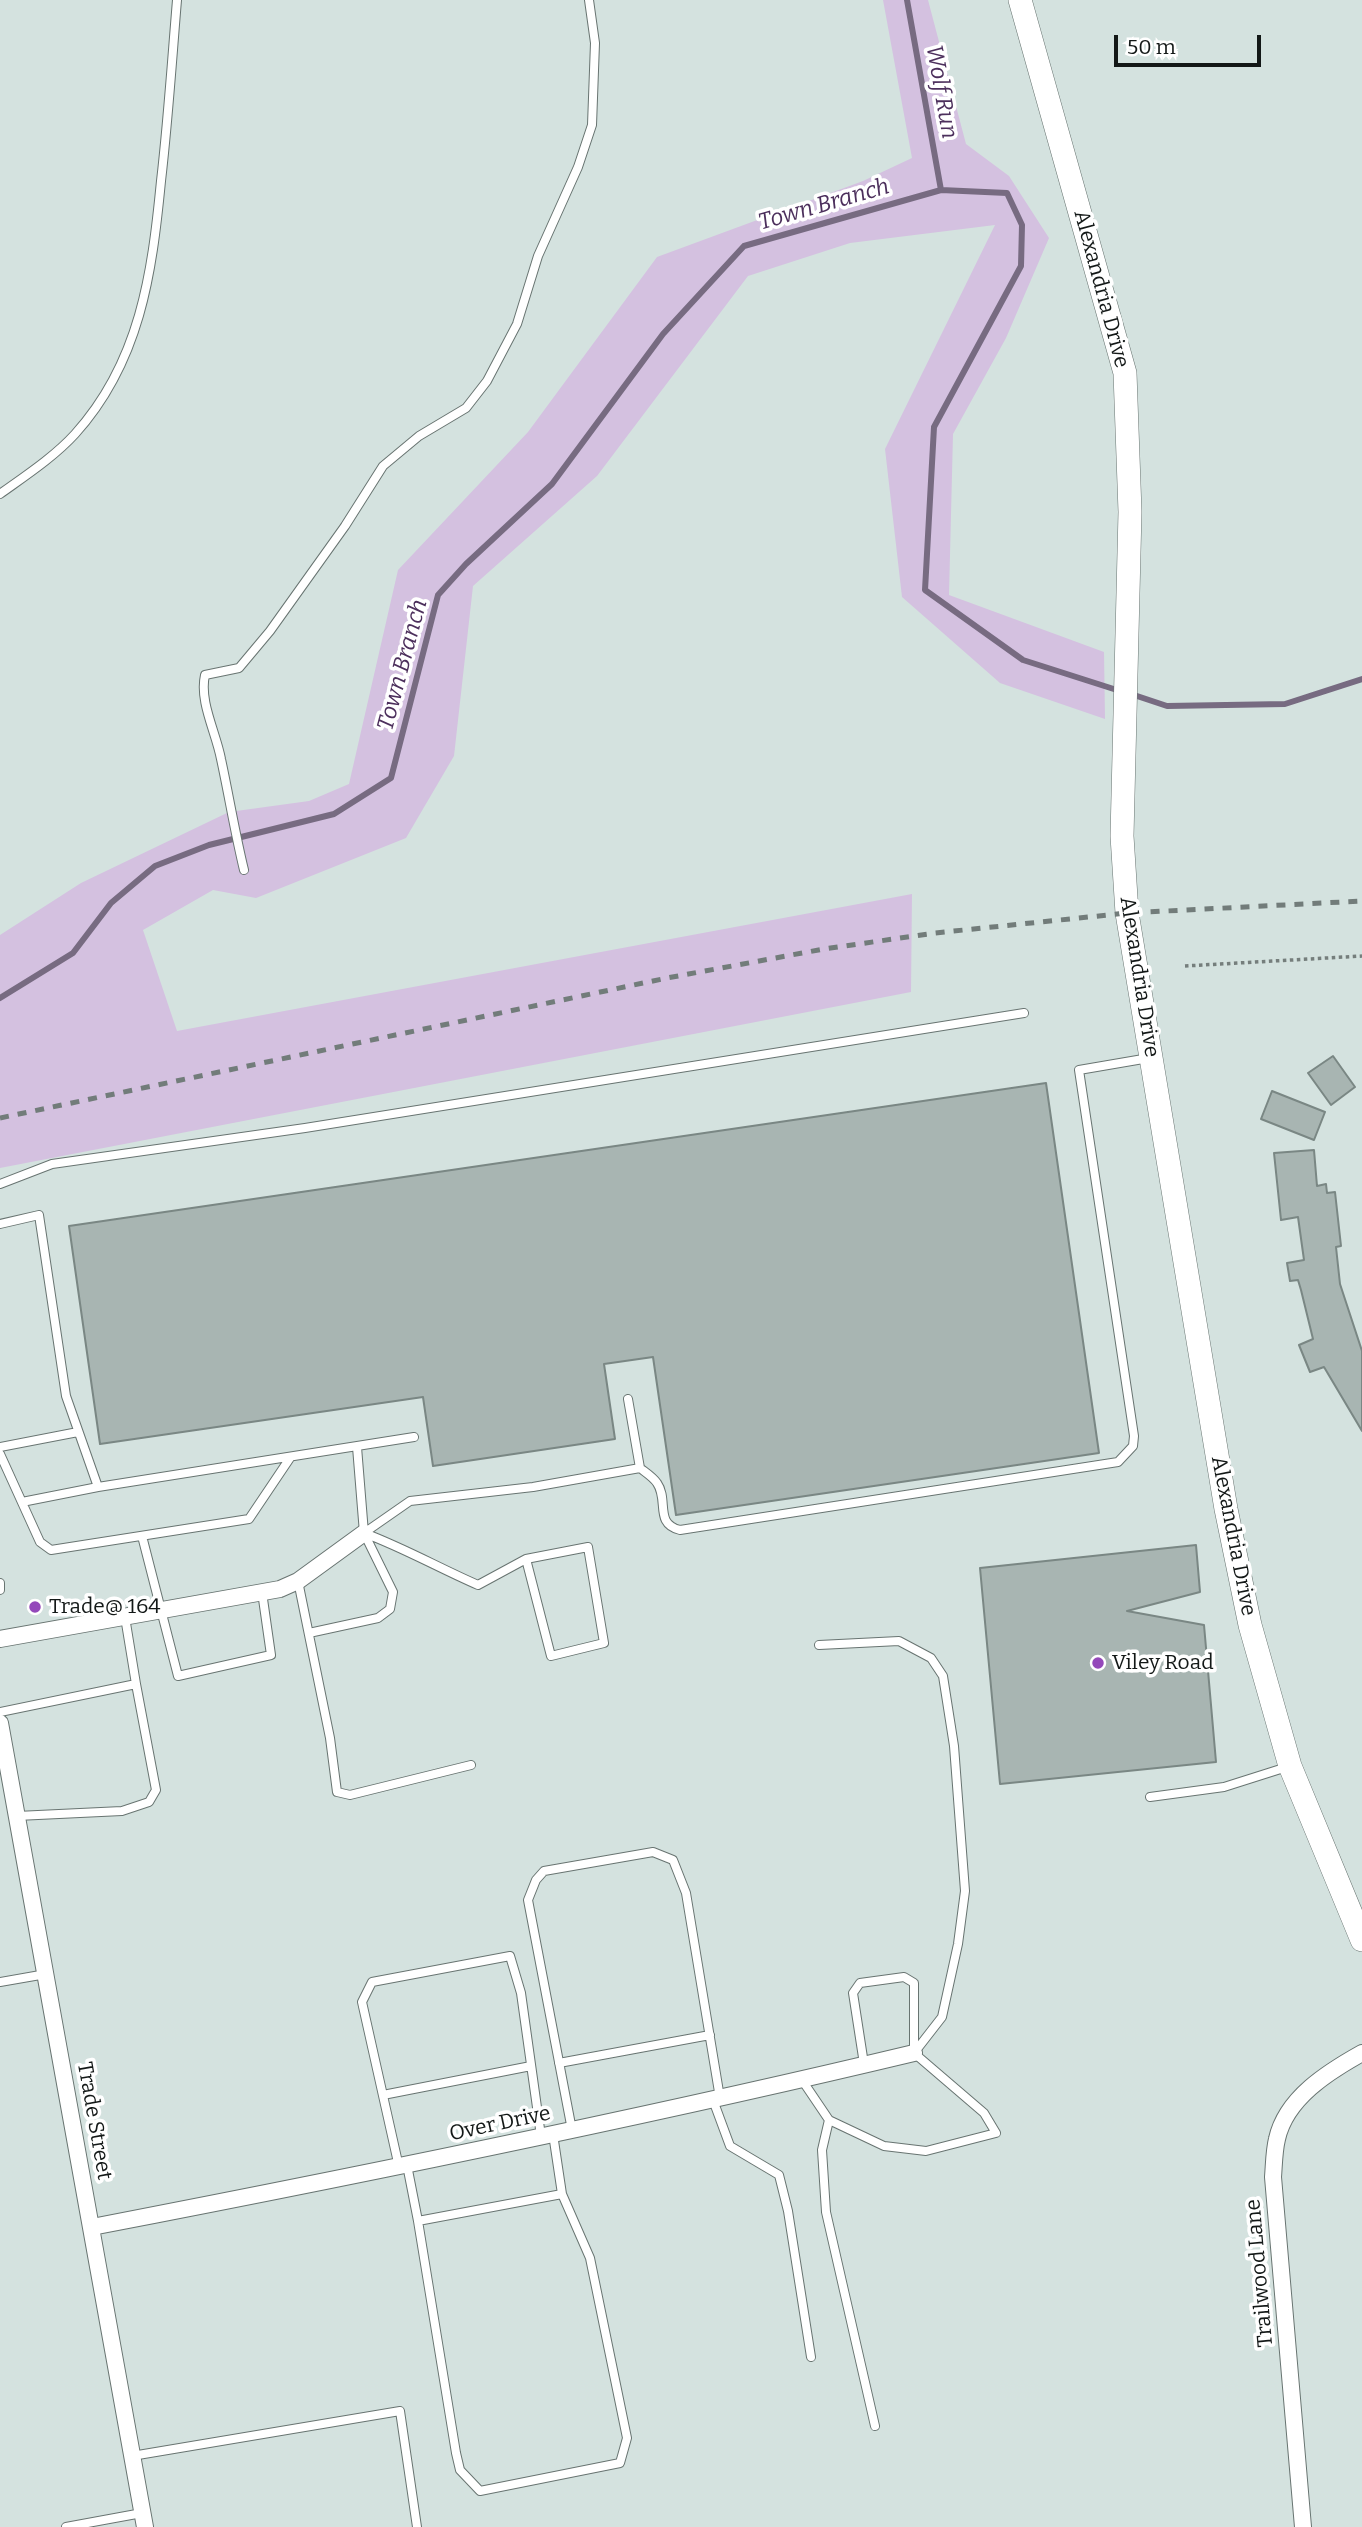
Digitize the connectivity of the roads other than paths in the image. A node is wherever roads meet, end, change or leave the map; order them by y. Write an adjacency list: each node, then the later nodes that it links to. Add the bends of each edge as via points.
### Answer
1 (177, 0): 4 (lane, via 154,257 141,316 124,363 74,435)
2 (589, 0): 5 (lane, via 595,43 592,125 538,256 517,324 487,381 466,408 419,436 383,466 345,526 239,668 205,675 202,687)
3 (1020, 0): 7 (street, Alexandria Drive, via 1125,373 1130,512 1122,836 1127,913)
4 (0, 494)
5 (244, 870)
6 (1024, 1013): 8 (lane, via 52,1164)
7 (1151, 1057): 17 (lane, via 1079,1070 1134,1436 1126,1455 1110,1466 680,1530 664,1521 659,1484); 36 (street, Alexandria Drive, via 1226,1509 1250,1625)
8 (0, 1184)
9 (0, 1224): 11 (lane, via 39,1215 66,1396)
10 (628, 1399): 17 (lane)
11 (78, 1432): 13 (lane); 18 (lane)
12 (414, 1437): 14 (lane)
13 (0, 1447)
14 (357, 1447): 16 (lane); 20 (lane)
15 (0, 1454): 19 (lane)
16 (290, 1458): 18 (lane); 21 (lane, via 249,1518)
17 (640, 1468): 20 (lane, via 533,1487 410,1501)
18 (98, 1487): 19 (lane)
19 (22, 1502): 21 (lane, via 40,1542 51,1550)
20 (364, 1533): 22 (lane, via 478,1585); 23 (street); 29 (lane, via 393,1592 390,1609 378,1618)
21 (142, 1536): 27 (lane)
22 (526, 1559): 22 (lane, via 588,1547 604,1643 551,1656)
23 (298, 1581): 26 (street); 29 (lane)
24 (0, 1583): 25 (lane)
25 (0, 1590)
26 (262, 1592): 27 (street); 27 (lane, via 271,1655 178,1676)
27 (161, 1610): 28 (street)
28 (125, 1617): 30 (street); 32 (lane)
29 (309, 1633): 35 (lane, via 338,1792 350,1794)
30 (0, 1639)
31 (819, 1645): 43 (lane, via 899,1641 931,1658 943,1675 954,1746 965,1891 942,2017)
32 (136, 1684): 33 (lane); 38 (lane, via 156,1790 149,1802 122,1811)
33 (0, 1712)
34 (0, 1723): 38 (street, Trade Street)
35 (471, 1765)
36 (1290, 1766): 37 (lane, via 1224,1787); 39 (street, Alexandria Drive)
37 (1150, 1797)
38 (17, 1816): 40 (street, Trade Street)
39 (1362, 1940)
40 (46, 1974): 41 (lane); 57 (street, Trade Street)
41 (0, 1982)
42 (710, 2035): 45 (lane); 45 (lane, via 686,1893 673,1860 653,1853 544,1871 528,1900); 50 (lane)
43 (914, 2053): 46 (street, Over Drive); 46 (lane, via 914,1983 905,1977 860,1983 853,1993); 51 (lane, via 984,2113 996,2133 926,2151 884,2146)
44 (1362, 2053): 64 (street, Trailwood Lane, via 1308,2089 1277,2137 1273,2177)
45 (559, 2063): 52 (lane)
46 (864, 2065): 48 (street, Over Drive)
47 (531, 2066): 49 (lane); 49 (lane, via 521,1993 510,1956 372,1982 362,2002); 53 (lane)
48 (802, 2080): 50 (street, Over Drive); 51 (lane)
49 (383, 2095): 54 (lane)
50 (717, 2099): 52 (street, Over Drive); 58 (lane, via 730,2146 779,2175)
51 (829, 2120): 59 (lane, via 822,2150 826,2212)
52 (572, 2130): 53 (street, Over Drive)
53 (547, 2135): 54 (street, Over Drive); 55 (lane)
54 (403, 2166): 56 (lane); 57 (street, Over Drive)
55 (562, 2194): 56 (lane); 56 (lane, via 590,2258 627,2438 620,2463 480,2491 460,2470 456,2453)
56 (418, 2221)
57 (92, 2227): 60 (street, Trade Street)
58 (811, 2357)
59 (875, 2426)
60 (132, 2456): 61 (street, Trade Street); 63 (lane, via 400,2411)
61 (144, 2520): 62 (lane)
62 (66, 2527)
63 (417, 2527)
64 (1303, 2527)

